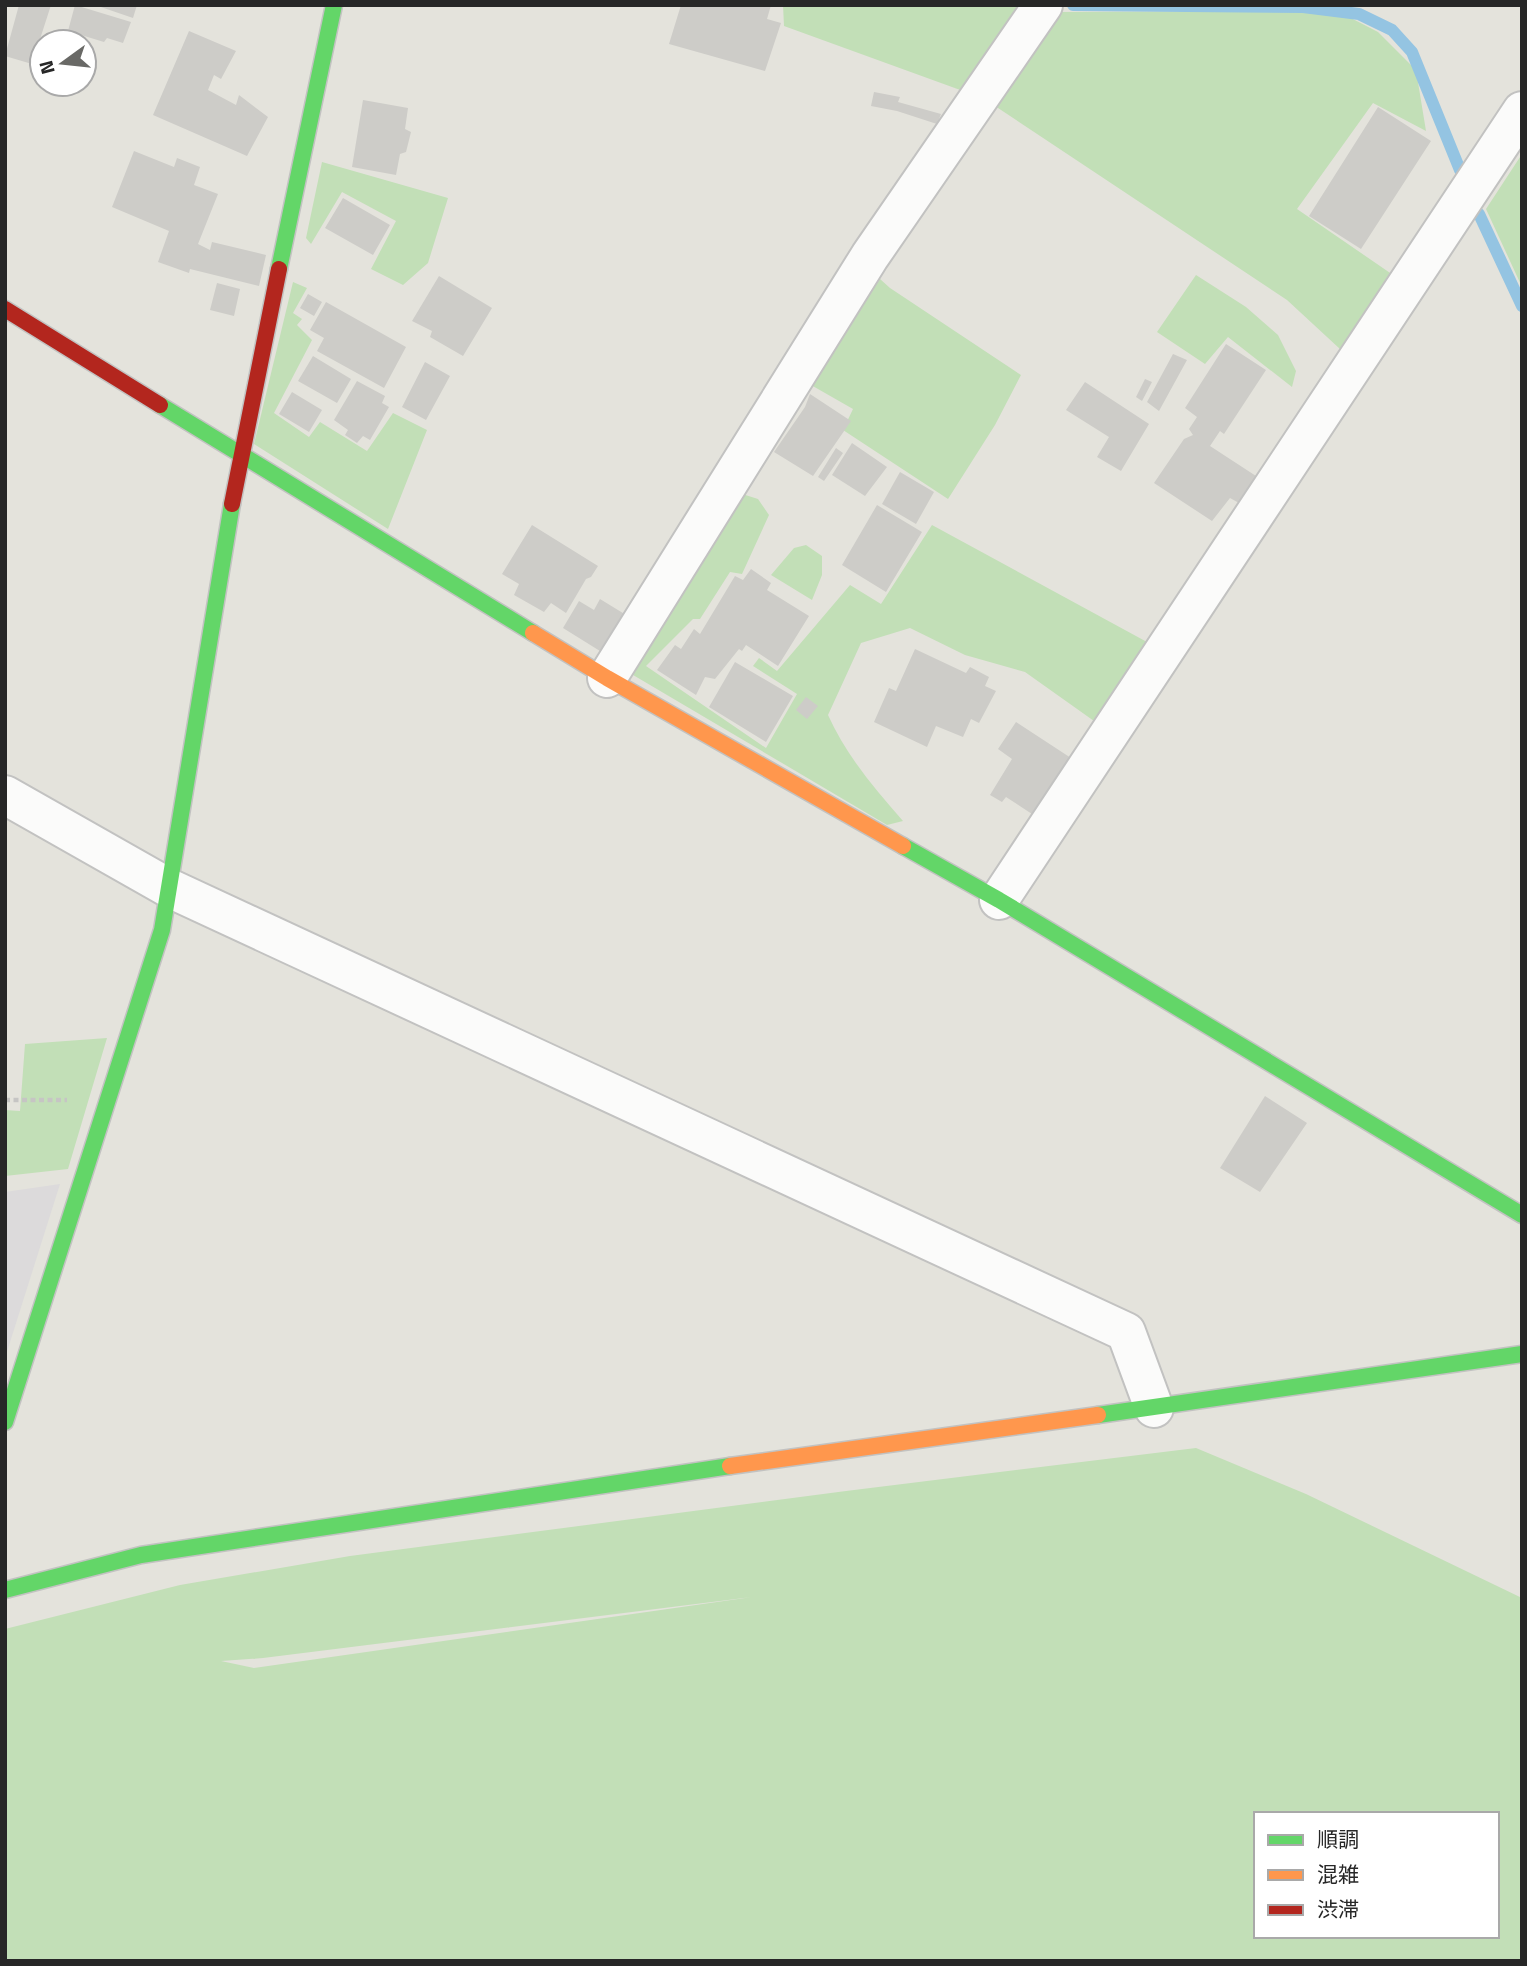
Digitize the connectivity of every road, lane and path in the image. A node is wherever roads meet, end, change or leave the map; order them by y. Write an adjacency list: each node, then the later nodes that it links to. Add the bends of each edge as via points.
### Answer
1 (334, 5): 5 (street)
2 (1043, 5): 6 (street, via 870,256)
3 (1522, 111): 9 (street)
4 (5, 309): 5 (street)
5 (240, 456): 6 (street); 8 (street)
6 (607, 678): 9 (street)
7 (5, 795): 8 (street)
8 (169, 888): 11 (street, via 162,930); 14 (street, via 1126,1332)
9 (999, 900): 12 (street)
10 (5, 1100): 11 (path, via 73,1101)
11 (105, 1108): 15 (street)
12 (1522, 1215)
13 (1522, 1354): 14 (street)
14 (1154, 1408): 16 (street, via 678,1473 141,1555)
15 (5, 1422)
16 (5, 1590)

